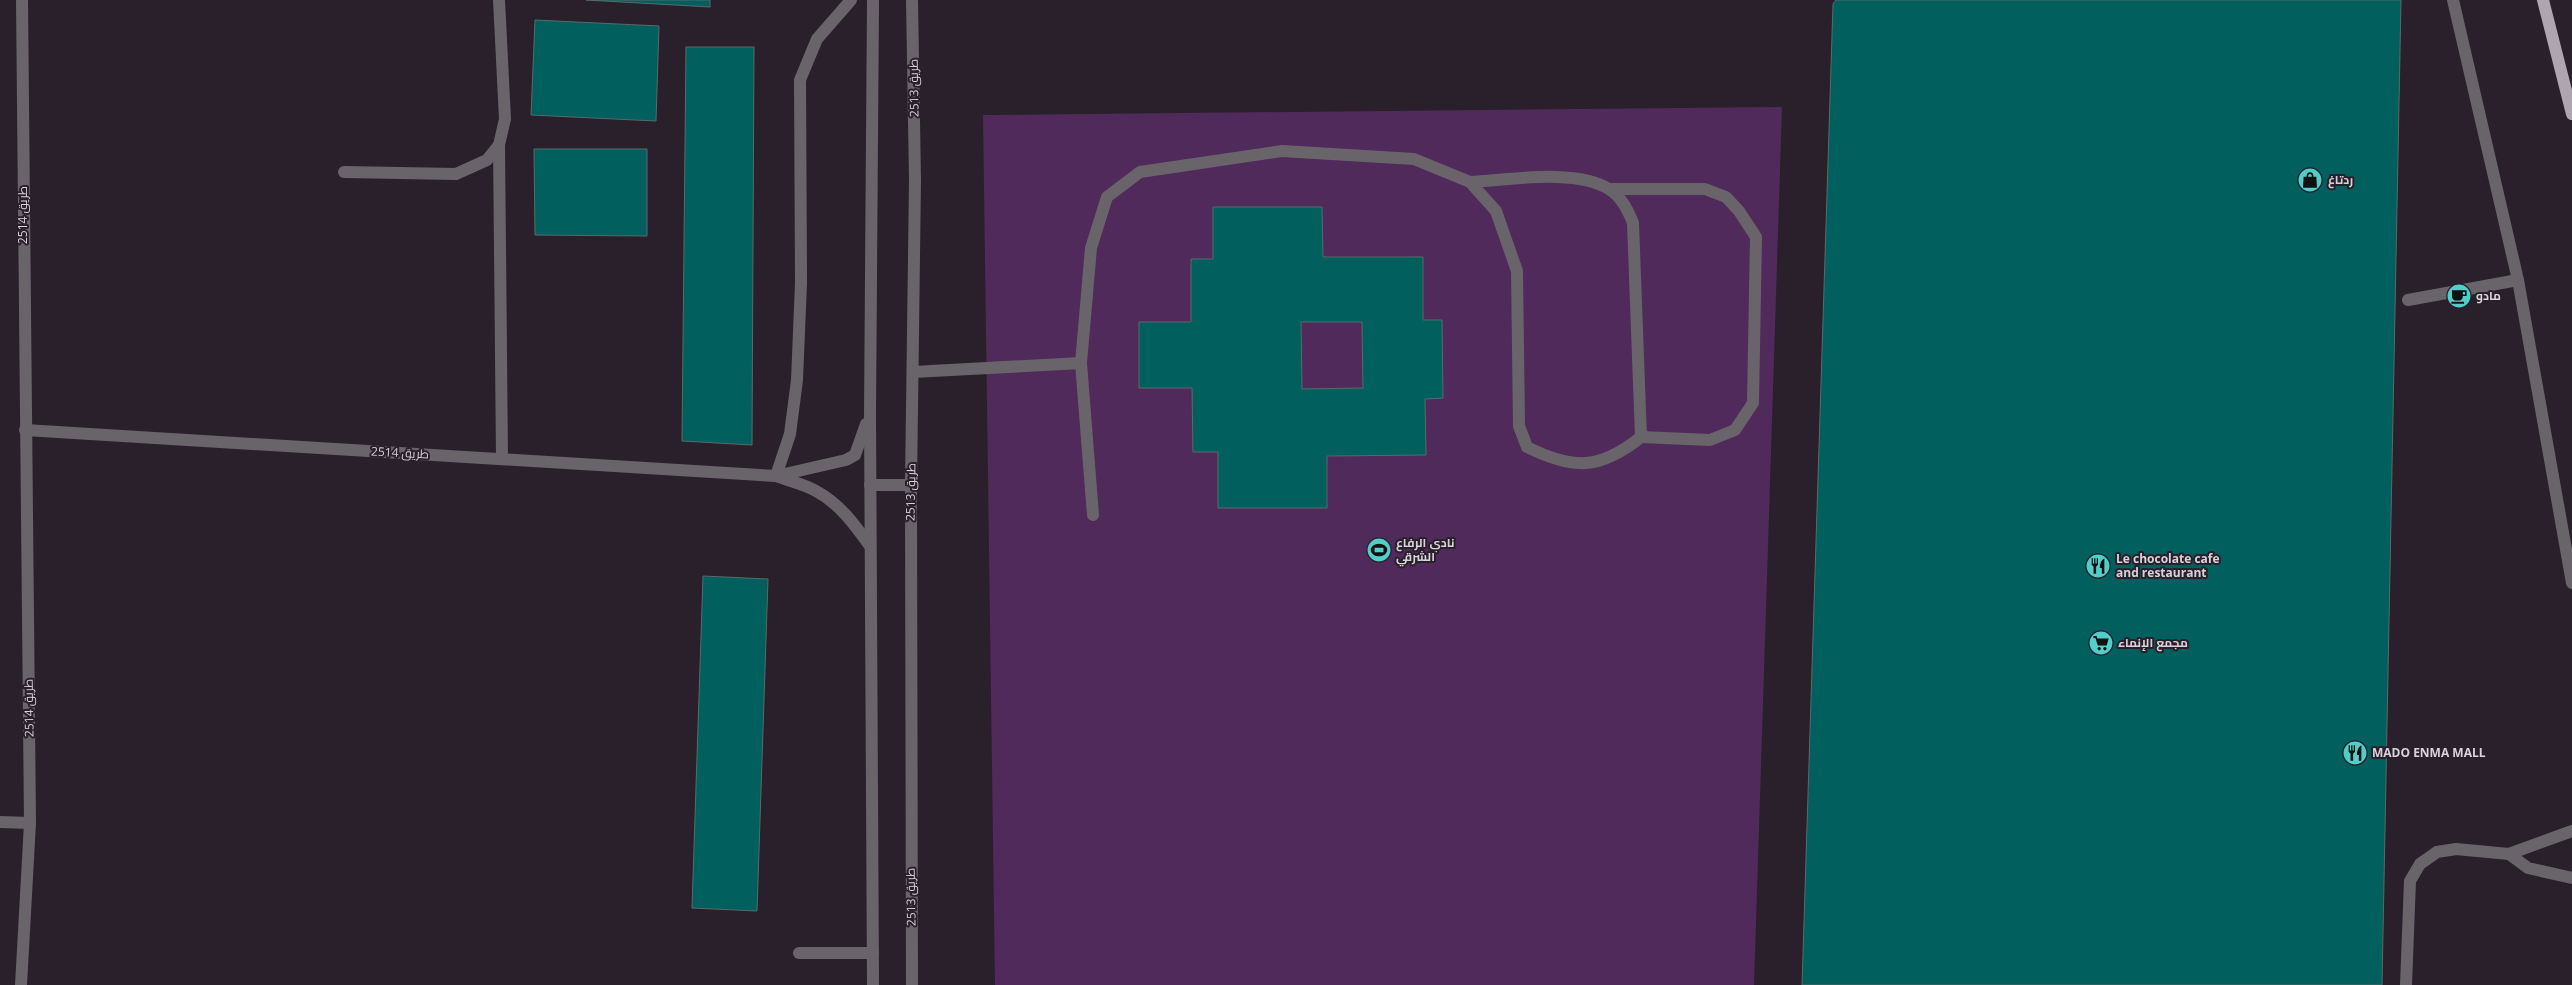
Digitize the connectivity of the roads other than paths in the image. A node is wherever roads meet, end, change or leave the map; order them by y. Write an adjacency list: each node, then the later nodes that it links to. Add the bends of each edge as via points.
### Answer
1 (22, 0): 18 (street, طريق 2514)
2 (498, 0): 9 (street, via 505,119)
3 (852, 0): 21 (street, via 817,38 800,80 797,380 790,434)
4 (872, 0): 17 (street)
5 (912, 0): 16 (street, طريق 2513, via 915,180)
6 (2453, 0): 13 (street)
7 (2543, 0): 8 (main road)
8 (2572, 114)
9 (499, 146): 10 (street, via 487,160 456,174); 20 (street)
10 (344, 172)
11 (1470, 182): 12 (street, via 1567,176); 15 (street, via 1414,159 1282,150 1140,172 1107,197 1091,248); 19 (street, via 1496,211 1517,271 1519,426 1527,447 1553,460 1592,464 1622,452)
12 (1608, 189): 19 (street, via 1627,207 1633,223); 19 (street, via 1705,189 1726,196 1756,237 1753,403 1735,430 1710,440)
13 (2518, 280): 14 (street); 26 (street)
14 (2408, 300)
15 (1082, 363): 16 (street); 24 (street)
16 (913, 372): 23 (street, طريق 2513)
17 (870, 414): 21 (street, طريق 2514, via 855,455 825,466); 22 (street)
18 (25, 430): 20 (street, طريق 2514); 28 (street, طريق 2514)
19 (1641, 437)
20 (502, 459): 21 (street, طريق 2514)
21 (776, 476): 25 (street, طريق 2514, via 815,490 833,502)
22 (870, 485): 23 (street); 25 (street)
23 (910, 485): 36 (street, طريق 2513)
24 (1093, 515)
25 (870, 546): 33 (street)
26 (2572, 583)
27 (0, 822): 28 (street)
28 (30, 823): 34 (street, طريق 2514)
29 (2572, 831): 30 (street)
30 (2509, 854): 31 (street, via 2528,868); 37 (street, via 2456,849 2437,852 2420,864 2410,881)
31 (2572, 878)
32 (799, 953): 33 (street)
33 (873, 953): 35 (street)
34 (21, 985)
35 (873, 985)
36 (912, 985)
37 (2406, 985)

